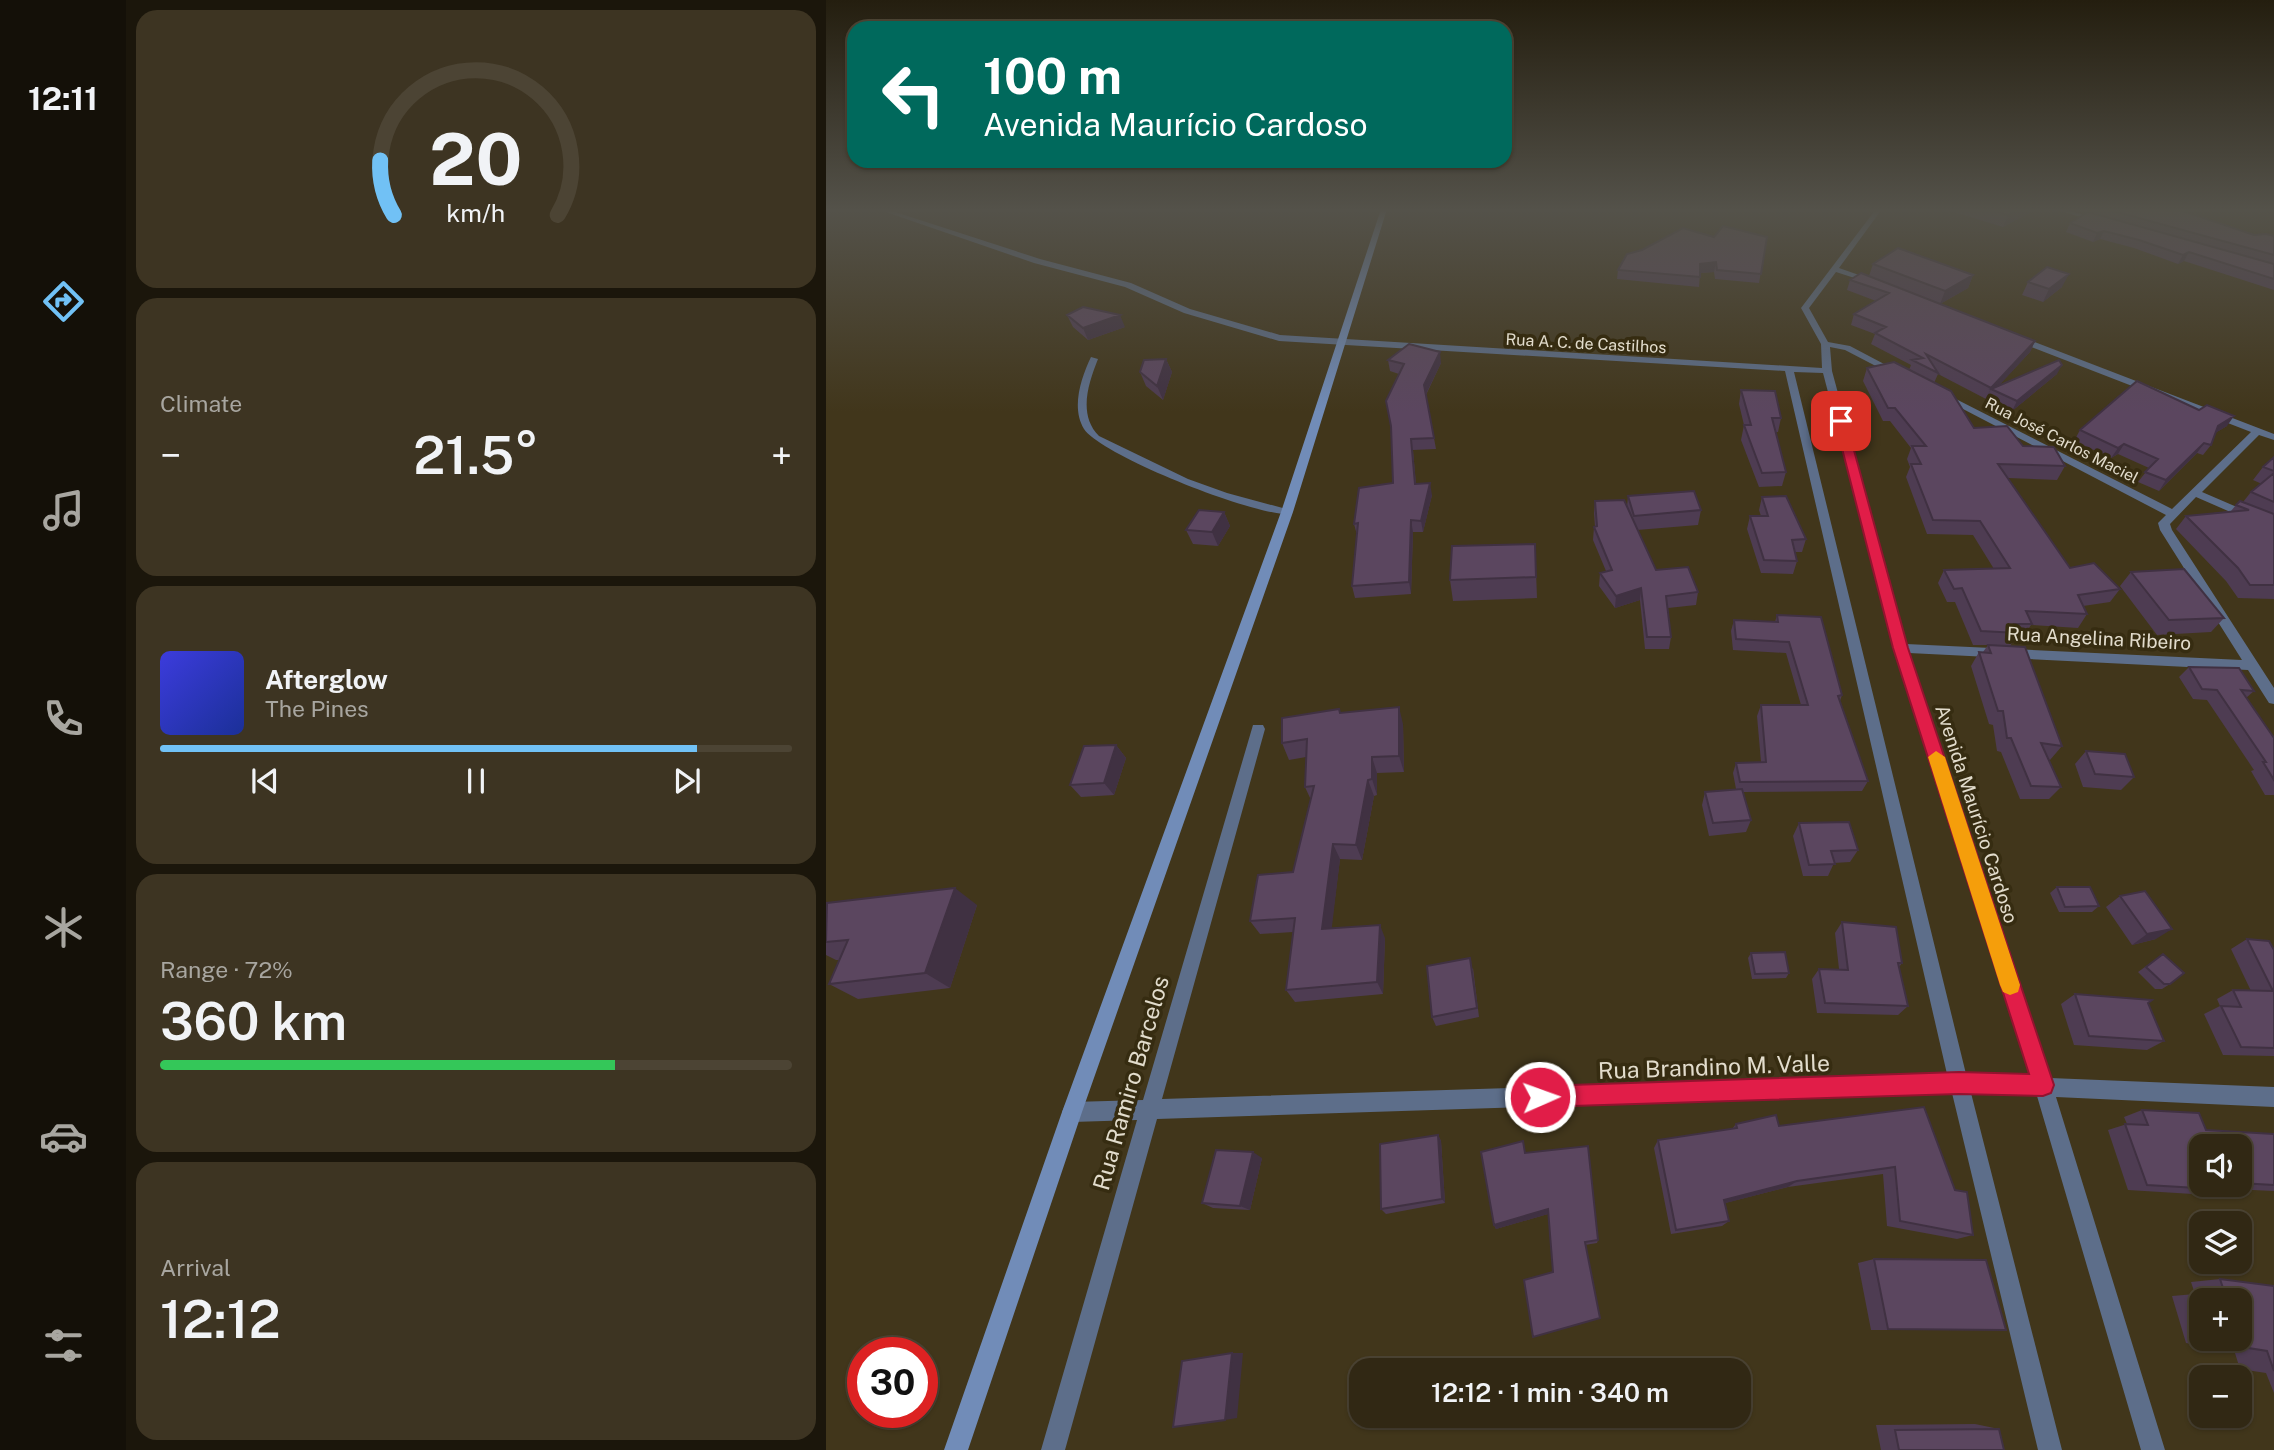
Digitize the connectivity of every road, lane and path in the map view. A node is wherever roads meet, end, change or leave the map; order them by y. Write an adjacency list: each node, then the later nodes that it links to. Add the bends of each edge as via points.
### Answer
1 (1096, 277): 7 (street, Rua A. C. de Castilhos, via 1187,311 1279,338)
2 (1363, 277): 7 (main road)
3 (1829, 277): 8 (street, Avenida Maurício Cardoso, via 1805,307)
4 (1856, 277): 5 (street)
5 (1886, 288)
6 (2001, 332): 14 (street)
7 (1343, 343): 10 (street, Rua A. C. de Castilhos); 17 (main road)
8 (1825, 344): 11 (street, Avenida Maurício Cardoso); 12 (street, via 1847,348)
9 (1094, 359): 17 (lane, via 1084,382 1082,409 1093,435 1182,483)
10 (1789, 368): 11 (street, Rua A. C. de Castilhos); 24 (street)
11 (1827, 371): 20 (street, Avenida Maurício Cardoso)
12 (1904, 376)
13 (1940, 395): 18 (street, Rua José Carlos Maciel)
14 (2256, 431): 15 (street); 16 (street)
15 (2274, 438)
16 (2196, 493): 18 (street); 19 (street)
17 (1287, 512): 28 (main road)
18 (2171, 513): 21 (street, via 2165,530)
19 (2274, 527)
20 (1901, 648): 21 (street, Rua Angelina Ribeiro); 25 (street, Avenida Maurício Cardoso)
21 (2252, 665): 22 (street)
22 (2274, 699)
23 (1258, 729): 27 (street, Rua Ramiro Barcelos)
24 (1959, 1083): 25 (street, Rua Brandino M. Valle); 27 (street, Rua Brandino M. Valle); 31 (street)
25 (2043, 1085): 26 (street, Rua Brandino M. Valle); 32 (street, Avenida Maurício Cardoso)
26 (2274, 1097)
27 (1149, 1109): 28 (street, Rua Brandino M. Valle); 30 (street, Rua Ramiro Barcelos)
28 (1072, 1112): 29 (main road)
29 (957, 1450)
30 (1053, 1450)
31 (2050, 1450)
32 (2153, 1450)

